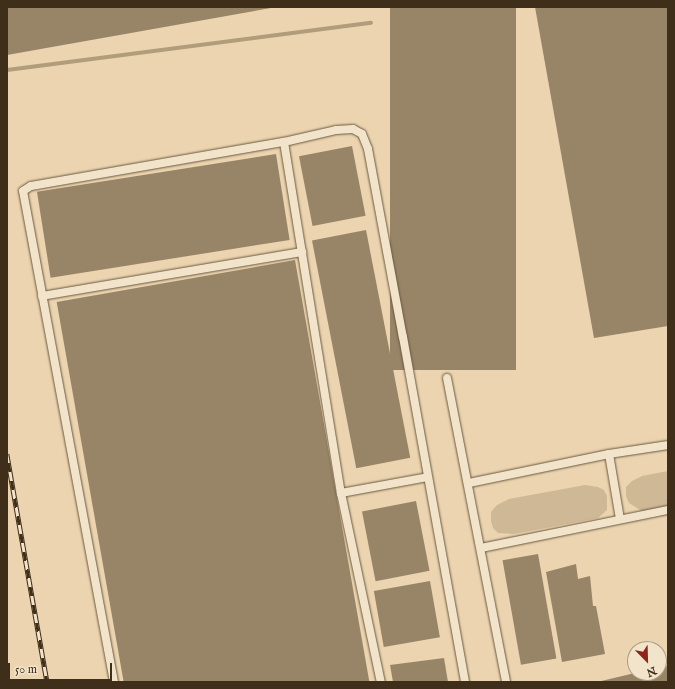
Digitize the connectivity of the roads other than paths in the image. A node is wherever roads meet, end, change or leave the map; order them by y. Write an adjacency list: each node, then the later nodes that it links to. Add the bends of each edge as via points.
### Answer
1 (284, 142): 2 (lane); 3 (lane, via 28,187 23,194); 7 (lane, via 336,130 353,129 362,134 372,172)
2 (302, 252): 3 (lane); 9 (lane)
3 (42, 296): 13 (lane)
4 (447, 378): 8 (lane)
5 (668, 445): 6 (lane)
6 (609, 454): 8 (lane); 11 (lane)
7 (428, 477): 9 (lane); 15 (lane)
8 (468, 483): 12 (lane)
9 (341, 493): 14 (lane)
10 (668, 510): 11 (lane)
11 (620, 519): 12 (lane)
12 (481, 548): 16 (lane)
13 (114, 682)
14 (381, 682)
15 (465, 682)
16 (506, 682)

